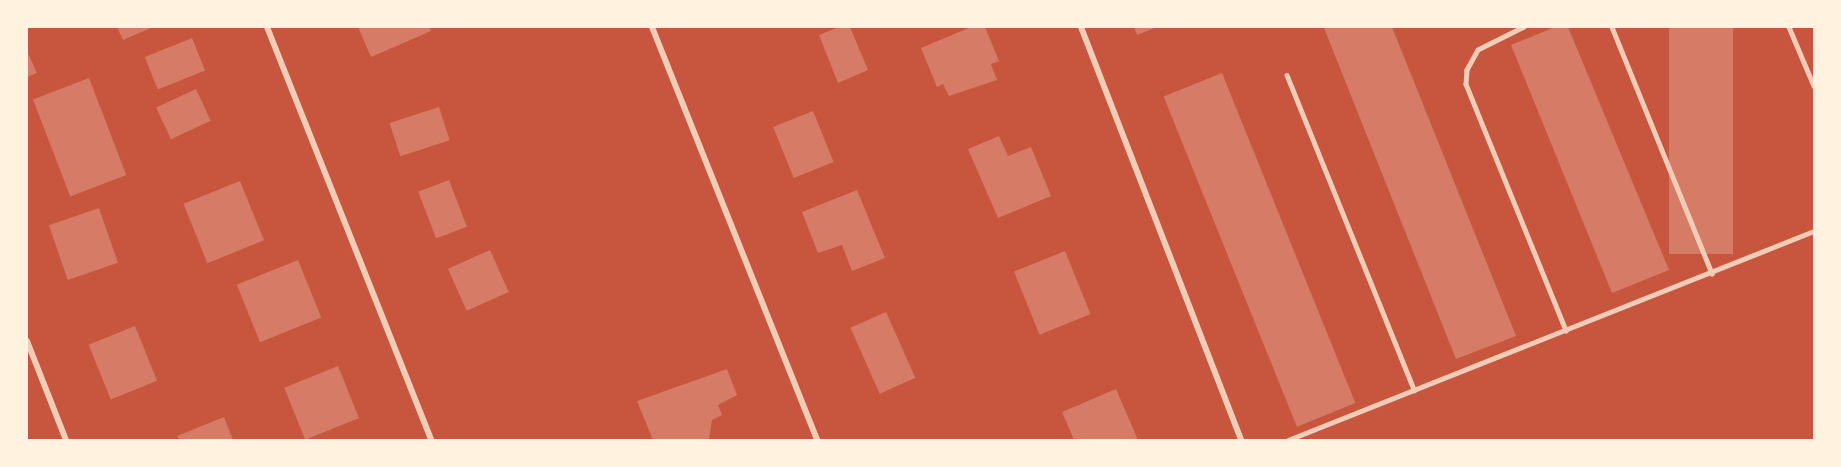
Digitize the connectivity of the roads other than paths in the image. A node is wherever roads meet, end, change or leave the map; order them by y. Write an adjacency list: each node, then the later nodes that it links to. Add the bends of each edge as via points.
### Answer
1 (267, 27): 15 (street)
2 (652, 27): 16 (street)
3 (1081, 27): 17 (street)
4 (1524, 27): 11 (lane, via 1478,50 1467,70 1466,84)
5 (1612, 27): 10 (lane)
6 (1789, 27): 8 (lane)
7 (1287, 75): 13 (lane)
8 (1814, 86)
9 (1814, 231): 10 (lane)
10 (1712, 273): 11 (lane)
11 (1566, 330): 13 (lane)
12 (27, 341): 14 (street)
13 (1414, 390): 18 (lane)
14 (66, 440)
15 (431, 440)
16 (817, 440)
17 (1241, 440)
18 (1288, 440)

